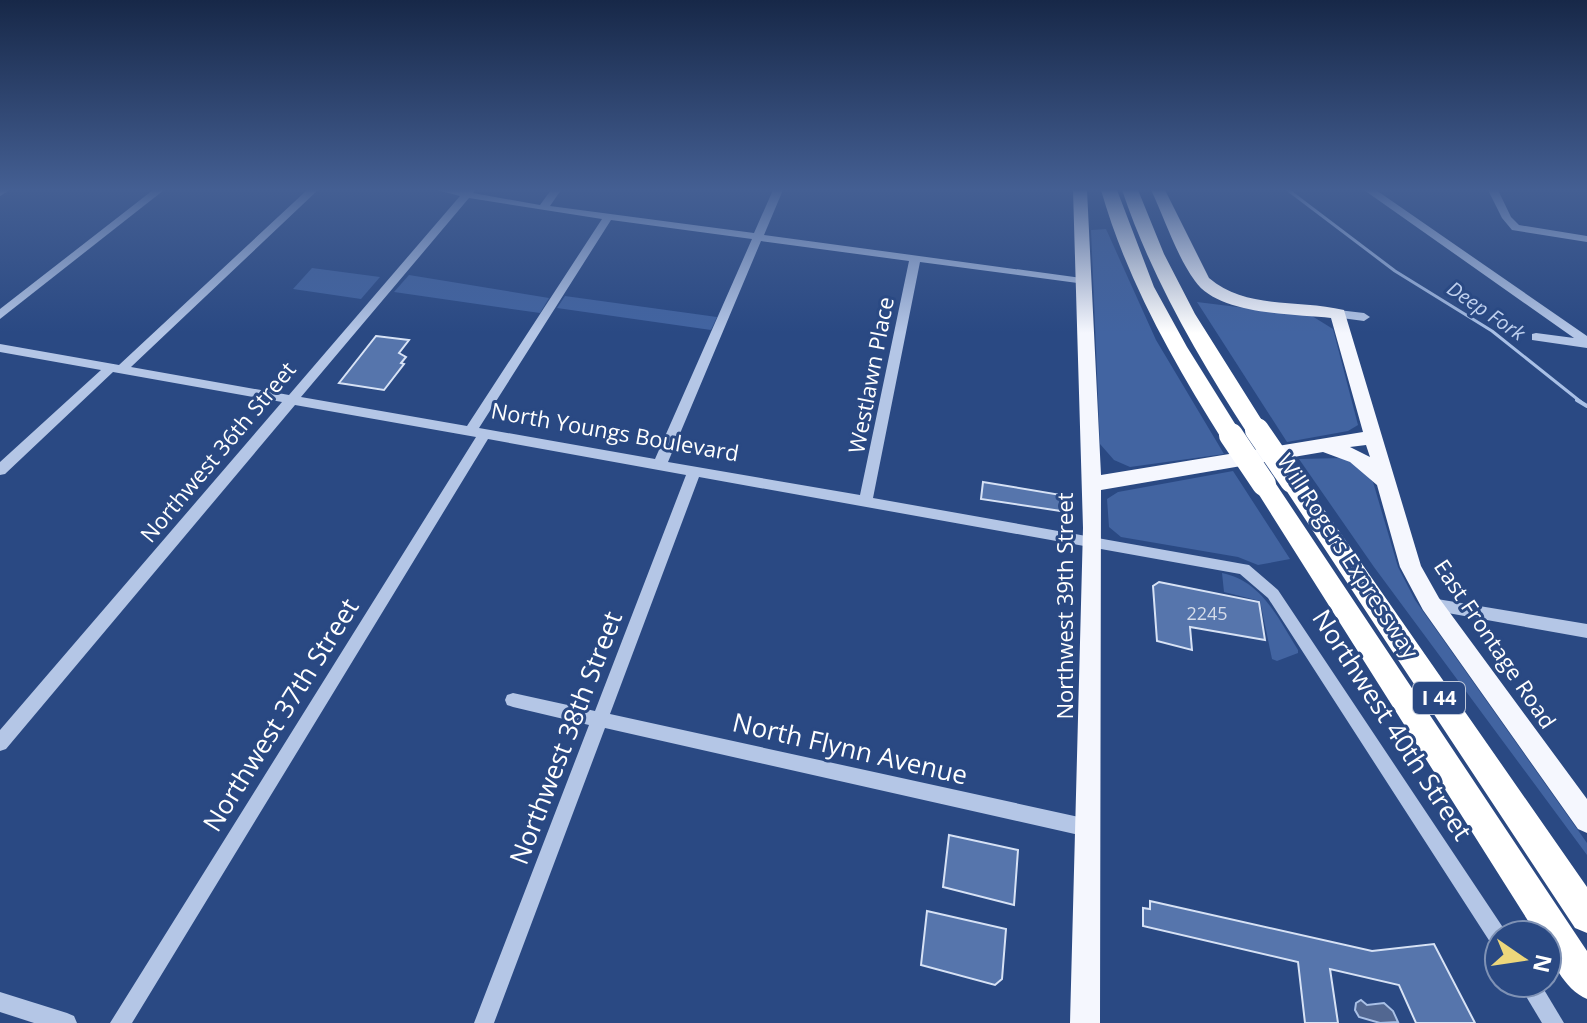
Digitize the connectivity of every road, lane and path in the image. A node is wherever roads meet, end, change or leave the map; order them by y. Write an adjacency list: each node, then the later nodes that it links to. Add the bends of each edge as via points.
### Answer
1 (760, 237): 25 (street)
2 (98, 238): 15 (street)
3 (260, 238): 20 (street)
4 (430, 238): 21 (street, Northwest 36th Street)
5 (595, 238): 22 (street, Northwest 37th Street)
6 (765, 238): 12 (street)
7 (1083, 238): 13 (main road, Northwest 39th Street)
8 (1124, 238): 29 (highway, Will Rogers Expressway / I 44, bridge, via 1173,342 1231,435)
9 (1147, 238): 29 (highway, Will Rogers Expressway / I 44, bridge, via 1179,306 1257,430)
10 (1181, 238): 14 (main road, via 1202,280 1218,294)
11 (1437, 238): 18 (street)
12 (915, 259): 13 (street); 31 (street, Westlawn Place)
13 (1085, 281): 30 (main road, Northwest 39th Street)
14 (1338, 314): 16 (street); 23 (main road)
15 (0, 315)
16 (1364, 317)
17 (1536, 337): 18 (street)
18 (1587, 343)
19 (0, 348): 20 (street, North Youngs Boulevard)
20 (115, 369): 21 (street, North Youngs Boulevard); 26 (street)
21 (292, 399): 22 (street, North Youngs Boulevard); 38 (street, Northwest 36th Street)
22 (478, 432): 25 (street, North Youngs Boulevard); 47 (street, Northwest 37th Street)
23 (1373, 437): 24 (main road); 28 (main road, East Frontage Road)
24 (1321, 446): 28 (main road, via 1357,457); 30 (main road)
25 (660, 464): 27 (street, North Youngs Boulevard)
26 (0, 470)
27 (695, 470): 31 (street, North Youngs Boulevard); 37 (street, Northwest 38th Street)
28 (1385, 480): 34 (main road, East Frontage Road, via 1411,567)
29 (1278, 482): 41 (highway, Will Rogers Expressway / I 44); 43 (highway, Will Rogers Expressway / I 44)
30 (1092, 484): 32 (main road, Northwest 39th Street)
31 (866, 500): 32 (street, North Youngs Boulevard)
32 (1093, 541): 33 (street, North Youngs Boulevard); 40 (main road, Northwest 39th Street)
33 (1221, 562): 42 (street, Northwest 40th Street, via 1253,574 1273,594)
34 (1431, 604): 35 (street); 39 (main road, East Frontage Road)
35 (1587, 631)
36 (513, 700): 37 (street, North Flynn Avenue)
37 (601, 719): 40 (street, North Flynn Avenue); 48 (street, Northwest 38th Street)
38 (0, 743)
39 (1587, 820)
40 (1088, 828): 49 (main road, Northwest 39th Street)
41 (1587, 916)
42 (1487, 919)
43 (1587, 982)
44 (1538, 999): 50 (street)
45 (0, 1002): 46 (street)
46 (67, 1023)
47 (120, 1023)
48 (484, 1023)
49 (1085, 1023)
50 (1554, 1023)

